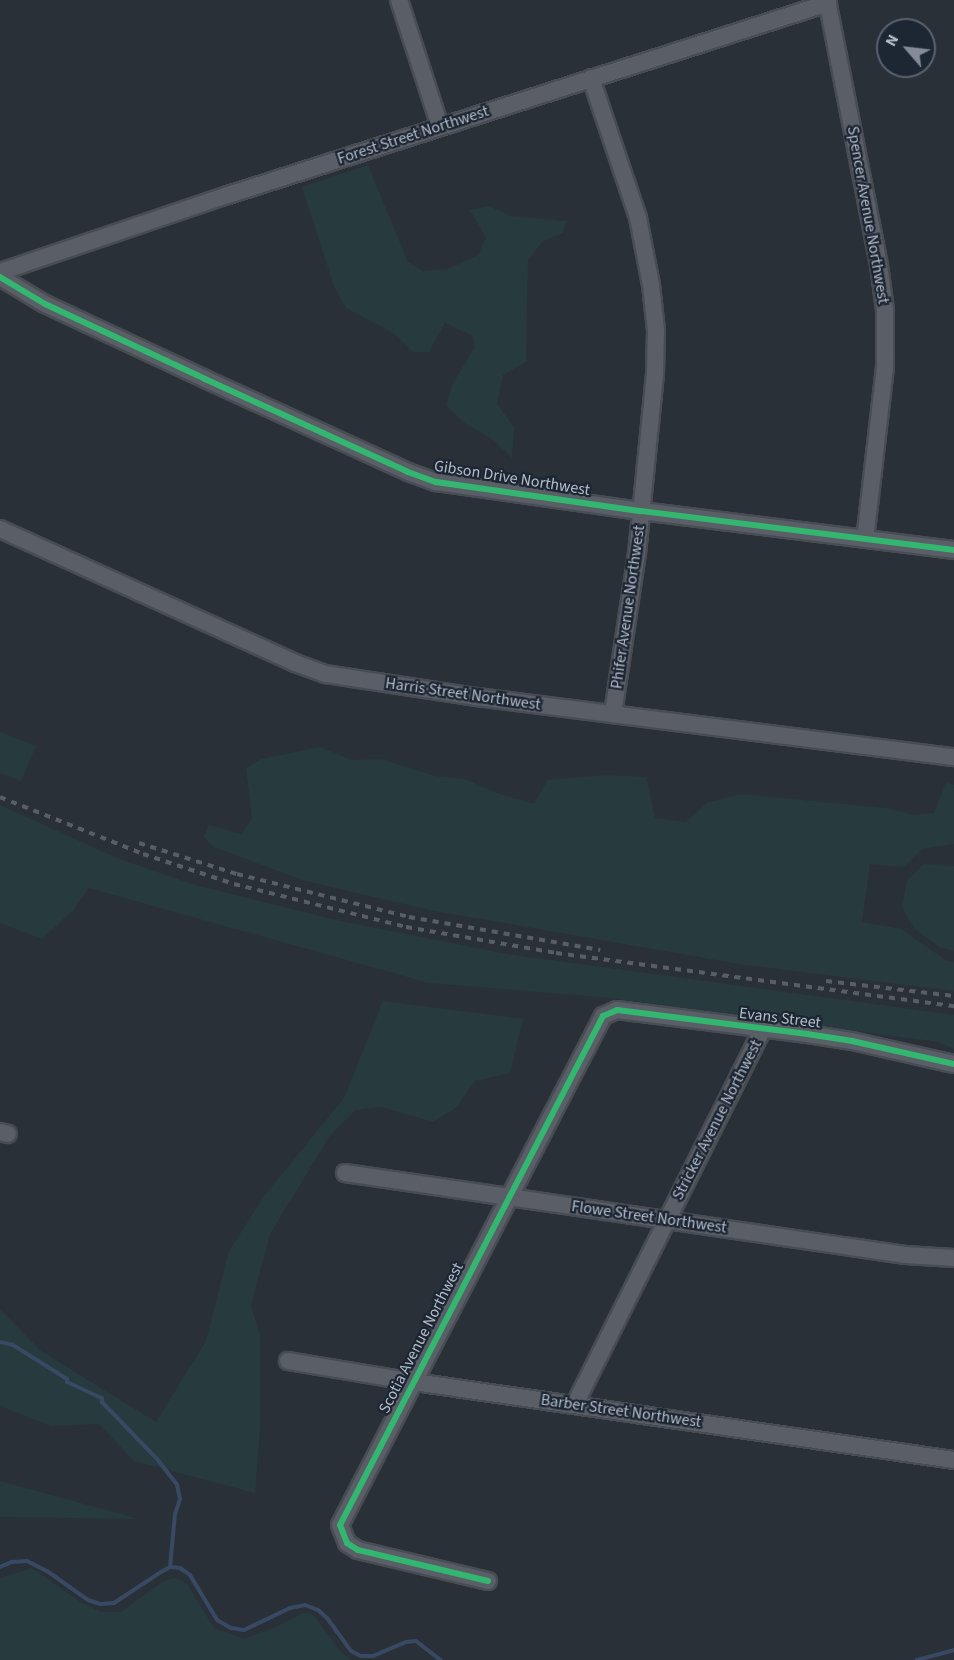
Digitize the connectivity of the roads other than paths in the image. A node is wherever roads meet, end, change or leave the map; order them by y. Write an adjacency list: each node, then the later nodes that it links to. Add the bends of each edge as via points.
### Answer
1 (399, 0): 4 (street)
2 (827, 1): 3 (street, Forest Street Northwest); 9 (street, Spencer Avenue Northwest, via 885,310 885,367)
3 (591, 78): 4 (street, Forest Street Northwest); 7 (street, Phifer Avenue Northwest, via 638,218 651,285 656,374)
4 (440, 126): 5 (street, Forest Street Northwest)
5 (0, 272)
6 (0, 277): 7 (street, Gibson Drive Northwest, via 45,304 408,472 460,487)
7 (641, 512): 9 (street, Gibson Drive Northwest); 11 (street, Phifer Avenue Northwest)
8 (0, 529): 11 (street, Harris Street Northwest, via 326,675)
9 (865, 539): 10 (street, Gibson Drive Northwest)
10 (954, 550)
11 (613, 714): 12 (street, Harris Street Northwest)
12 (954, 757)
13 (603, 1016): 14 (street, Evans Street, via 617,1010); 17 (street, Scotia Avenue Northwest)
14 (762, 1029): 15 (street, Evans Street, via 852,1041); 18 (street, Stricker Avenue Northwest)
15 (954, 1064)
16 (345, 1173): 17 (street, Flowe Street Northwest)
17 (509, 1198): 18 (street, Flowe Street Northwest); 21 (street, Scotia Avenue Northwest)
18 (667, 1220): 19 (street, Flowe Street Northwest, via 905,1255); 22 (street, Stricker Avenue Northwest)
19 (954, 1258)
20 (288, 1361): 21 (street, Barber Street Northwest)
21 (414, 1382): 22 (street, Barber Street Northwest); 24 (street, Scotia Avenue Northwest, via 340,1525 342,1535 358,1550)
22 (575, 1404): 23 (street, Barber Street Northwest)
23 (954, 1460)
24 (488, 1581)

